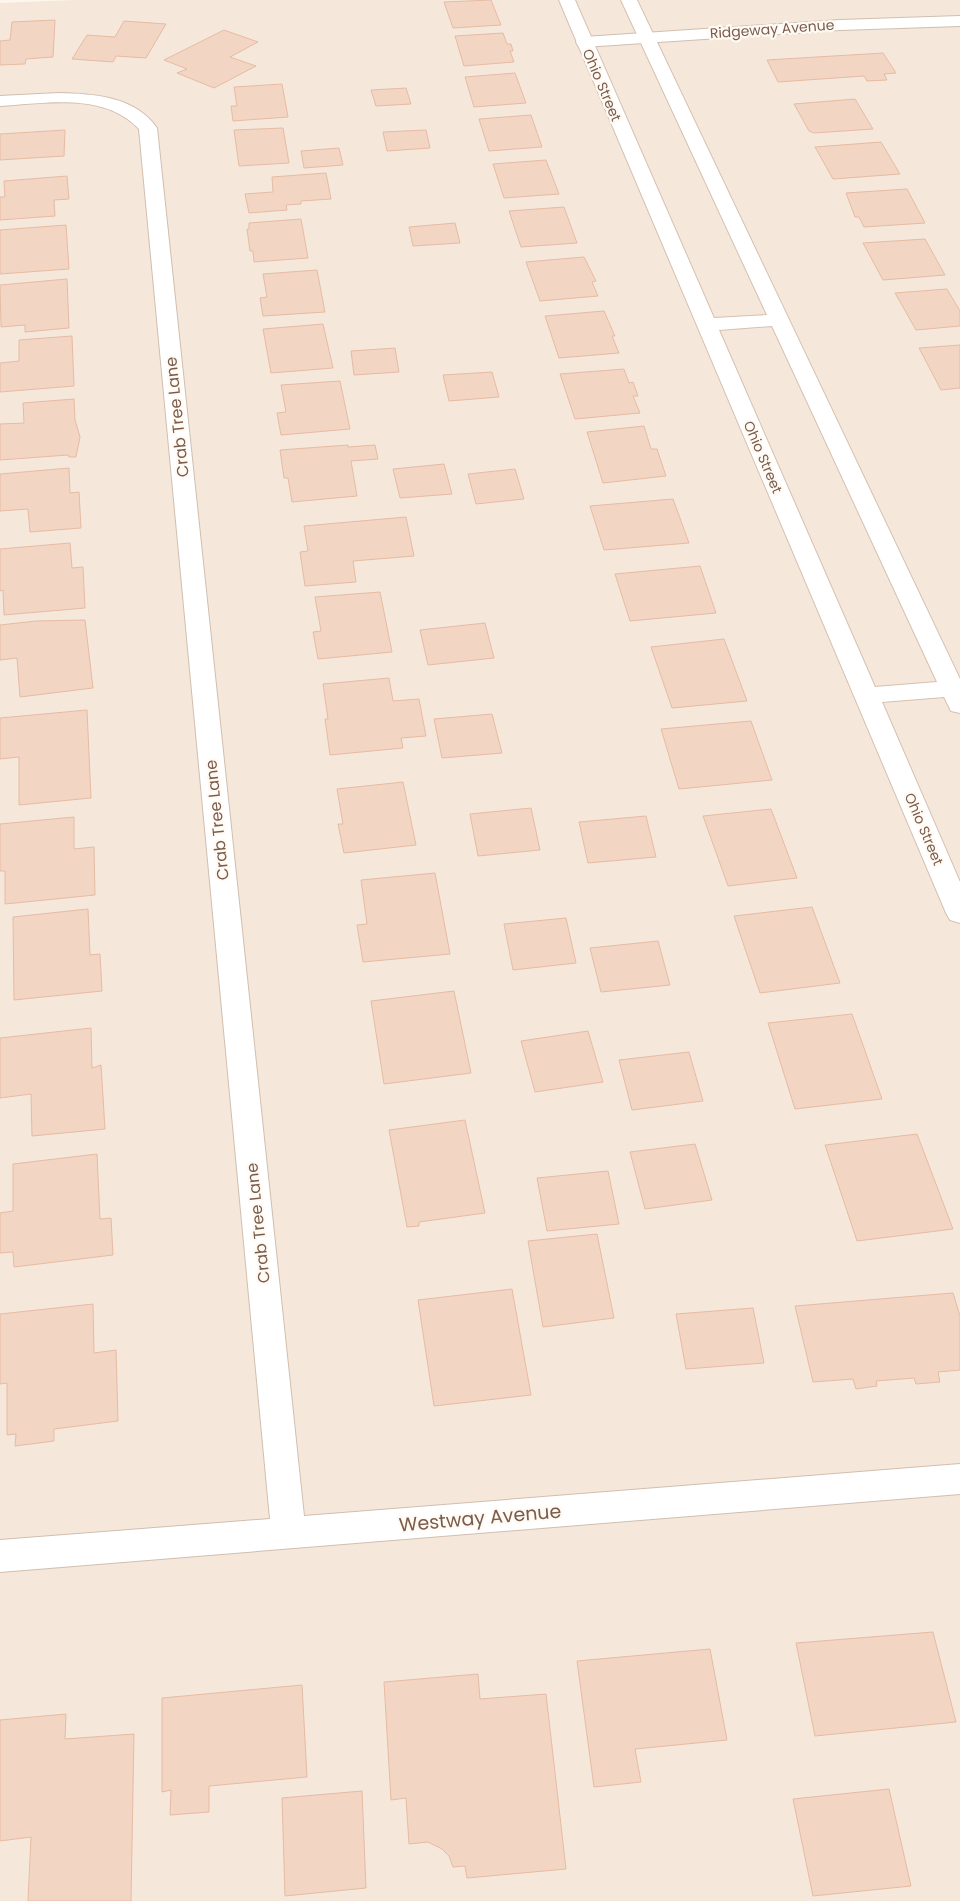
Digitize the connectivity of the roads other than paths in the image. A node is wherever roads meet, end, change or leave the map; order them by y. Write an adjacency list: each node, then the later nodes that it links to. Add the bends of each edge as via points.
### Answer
1 (567, 0): 5 (street, Ohio Street)
2 (629, 0): 4 (street)
3 (960, 21): 4 (street, Ridgeway Avenue)
4 (646, 37): 5 (street, Ridgeway Avenue); 7 (street)
5 (584, 42): 8 (street, Ohio Street)
6 (0, 101): 13 (street, Crab Tree Lane, via 92,100 112,103 134,113 148,128)
7 (779, 320): 8 (street); 10 (street)
8 (706, 325): 9 (street, Ohio Street)
9 (866, 696): 10 (street); 11 (street, Ohio Street)
10 (956, 697)
11 (960, 913)
12 (960, 1479): 13 (street, Westway Avenue)
13 (289, 1533): 14 (street, Westway Avenue)
14 (0, 1556)

